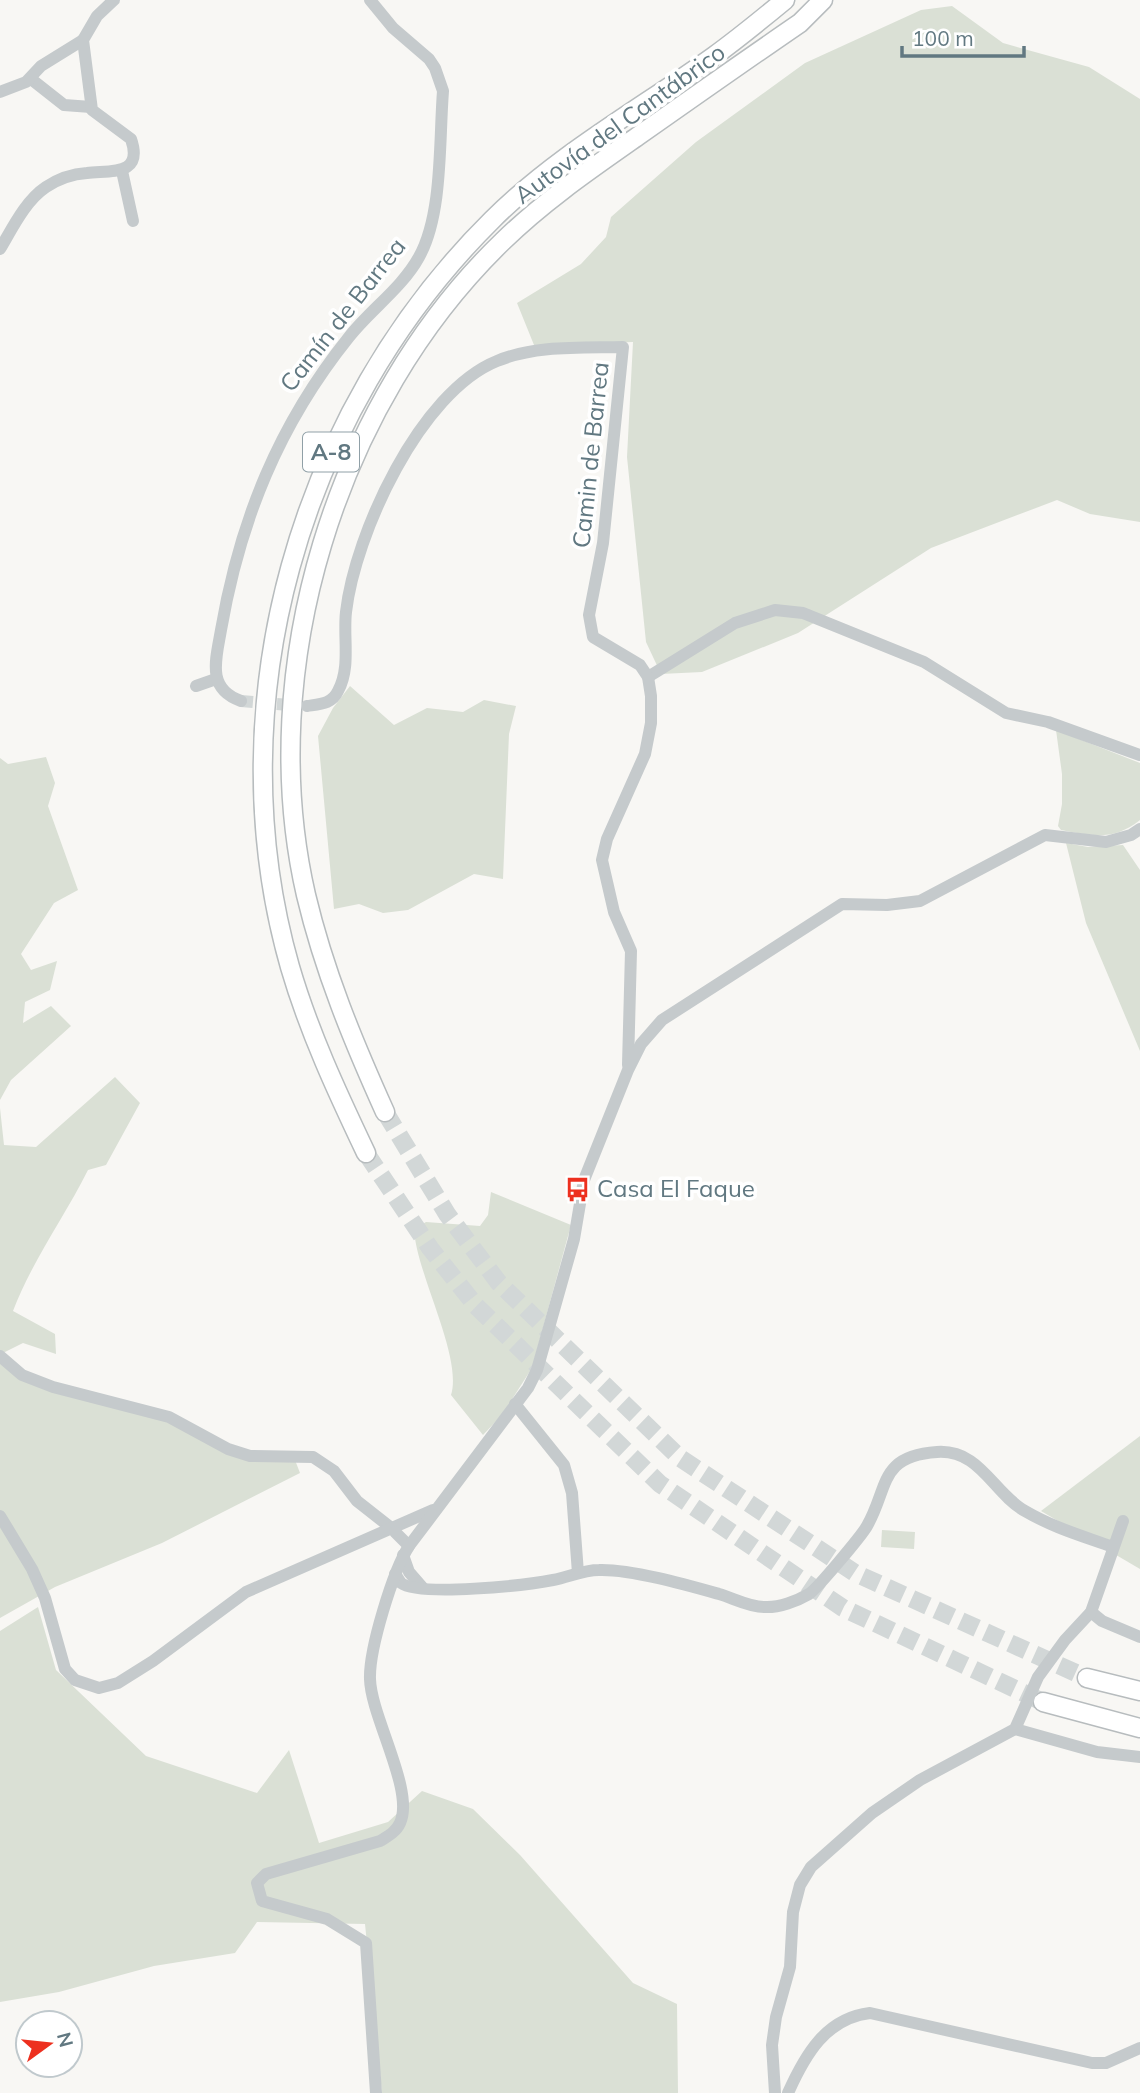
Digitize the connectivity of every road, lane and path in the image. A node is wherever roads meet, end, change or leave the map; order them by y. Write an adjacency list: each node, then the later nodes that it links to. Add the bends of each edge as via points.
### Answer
1 (114, 0): 5 (street, via 97,16)
2 (370, 0): 13 (street, Camín de Barrea, via 393,28 429,59 443,91 433,214 418,259 350,335 298,407 264,474 230,580)
3 (785, 0): 21 (highway, Autovía del Cantábrico / A-8, via 716,55 579,148 493,219 433,284 371,373 316,484 281,603 269,676 264,818 289,964 310,1030)
4 (823, 0): 20 (highway, Autovía del Cantábrico / A-8, via 800,23 549,200 501,242 443,310 392,383 331,517 307,602 293,682 290,741 295,816 305,892 322,956)
5 (83, 40): 6 (street, via 41,66); 8 (street)
6 (31, 79): 7 (street); 8 (street, via 64,105)
7 (0, 92)
8 (91, 107): 9 (street, via 131,139 133,153)
9 (122, 171): 10 (street); 11 (street, via 67,176 44,188)
10 (132, 221)
11 (0, 249)
12 (648, 677): 16 (street, Camin de Barrea, via 640,666 593,637 589,626 603,543 623,347 574,348 497,361 471,375 407,448 359,554 346,612 345,668 338,692 327,703); 17 (street, via 735,623 775,610 803,613 923,662 1006,713 1048,722); 19 (street, via 651,723 645,754 602,860 614,912 631,951)
13 (216, 680): 14 (street); 15 (street, via 227,696)
14 (196, 686)
15 (241, 701)
16 (307, 706)
17 (1140, 755)
18 (1140, 829): 19 (street, via 1106,842 1045,835 920,901 835,907 662,1020 641,1044)
19 (628, 1070): 23 (street, via 584,1180 574,1239 543,1353 528,1388)
20 (385, 1112)
21 (366, 1153)
22 (0, 1356): 27 (street, via 22,1375 169,1418 228,1449 250,1456 313,1457 334,1471 358,1501)
23 (515, 1404): 24 (street); 31 (street, via 564,1465 572,1493)
24 (437, 1508): 27 (street); 28 (street)
25 (0, 1517): 27 (street, via 45,1598 65,1669 75,1681 99,1688 118,1683 153,1661 246,1592)
26 (1124, 1521): 29 (street)
27 (392, 1529): 28 (street, via 416,1525); 30 (street)
28 (421, 1530): 30 (street)
29 (1113, 1547): 31 (street, via 1041,1520 1007,1498 971,1460 936,1452 908,1459 892,1469 884,1478 866,1527 825,1580 799,1599 766,1608 616,1571); 34 (street)
30 (406, 1550): 32 (street); 33 (street)
31 (578, 1573): 33 (street, via 458,1590)
32 (395, 1574): 33 (street, via 401,1583); 43 (street, via 370,1676 402,1792 400,1824 380,1841 276,1871 257,1883 259,1897 272,1905 327,1919 366,1943)
33 (418, 1583)
34 (1091, 1612): 35 (street); 40 (street, via 1038,1677)
35 (1140, 1637)
36 (1087, 1678): 37 (highway)
37 (1140, 1691)
38 (1043, 1702): 39 (highway)
39 (1140, 1728)
40 (1015, 1729): 41 (street, via 1097,1752); 44 (street, via 920,1780 872,1813 811,1867 800,1885 793,1912 790,1966 776,2017 772,2045)
41 (1140, 1758)
42 (1140, 2048): 45 (street, via 1107,2063 1092,2063 870,2013 857,2014 818,2040)
43 (376, 2093)
44 (775, 2093)
45 (788, 2093)

